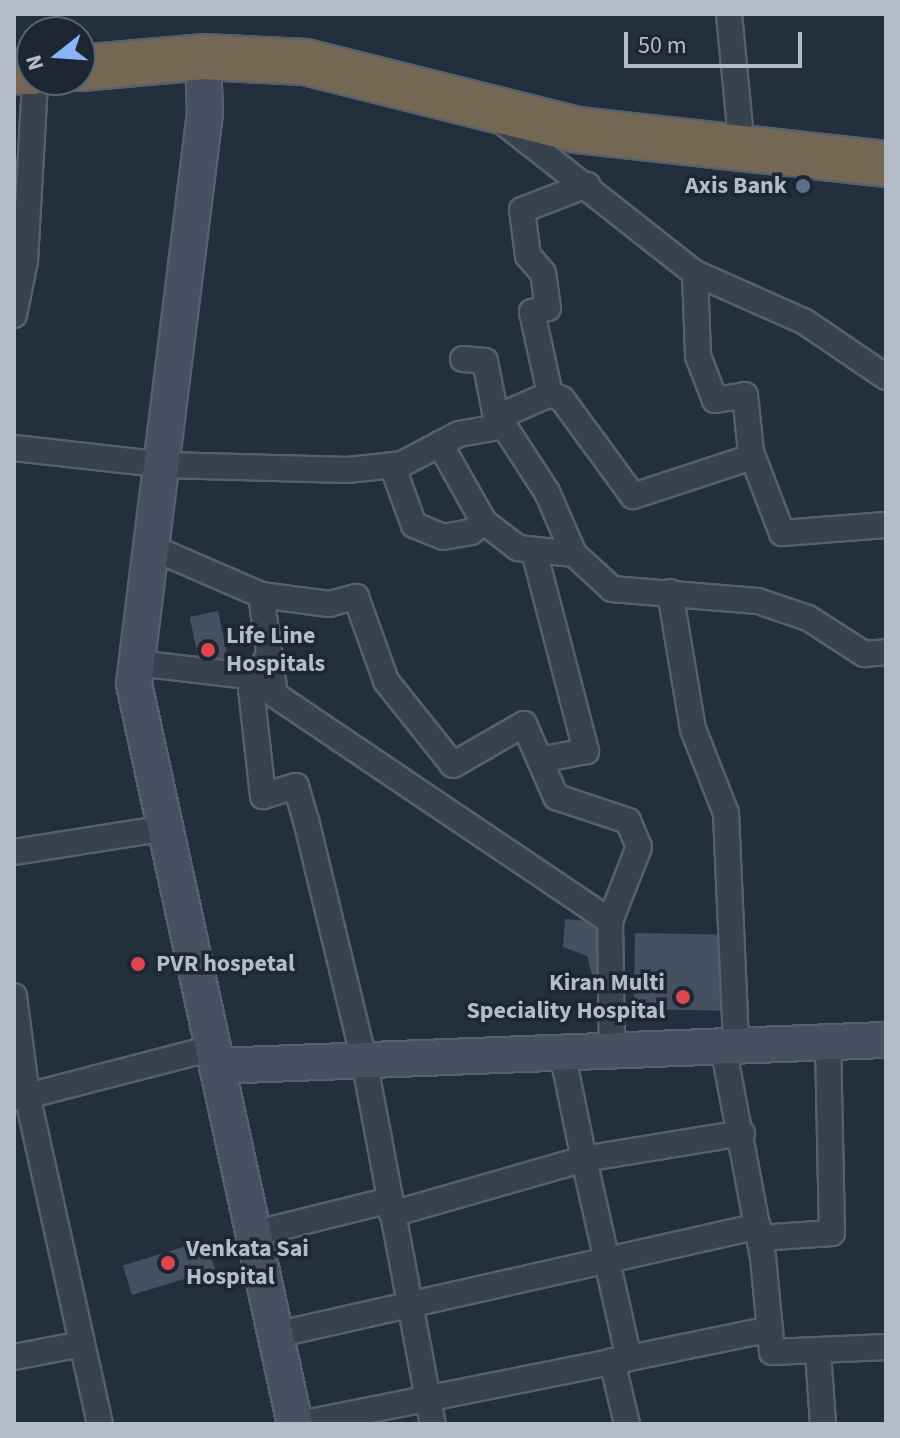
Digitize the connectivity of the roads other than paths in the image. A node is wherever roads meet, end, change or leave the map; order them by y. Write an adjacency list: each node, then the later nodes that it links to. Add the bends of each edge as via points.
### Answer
1 (729, 14): 6 (street)
2 (203, 57): 3 (highway); 5 (highway, via 305,62); 18 (main road, via 205,113)
3 (96, 67)
4 (34, 96): 10 (street, via 25,261)
5 (488, 112): 6 (highway); 8 (street)
6 (742, 149): 7 (highway)
7 (886, 164)
8 (587, 185): 9 (street); 13 (street, via 522,210 528,256 543,273 547,296 548,308 532,312)
9 (695, 273): 12 (street, via 805,322); 17 (street, via 698,356 715,400 745,395)
10 (14, 315)
11 (463, 359): 14 (street, via 485,361)
12 (886, 377)
13 (550, 394): 14 (street); 17 (street, via 562,399 633,496)
14 (501, 422): 15 (street); 24 (street, via 547,492)
15 (440, 444): 19 (street); 20 (street)
16 (14, 448): 18 (street)
17 (752, 457): 21 (street, via 782,533)
18 (165, 465): 19 (street); 22 (main road)
19 (392, 465): 20 (street, via 414,525 443,537)
20 (484, 522): 23 (street)
21 (886, 525)
22 (153, 548): 26 (street); 29 (main road)
23 (534, 551): 24 (street); 31 (street, via 586,751)
24 (574, 554): 25 (street, via 612,589)
25 (670, 592): 27 (street, via 758,601 808,618 864,654); 38 (street, via 693,729 726,813)
26 (261, 595): 28 (street); 31 (street, via 329,604 356,597 386,681 453,765 524,724)
27 (886, 652)
28 (269, 655): 30 (street); 34 (street, via 275,695)
29 (137, 663): 30 (street); 32 (main road, via 134,684)
30 (257, 677): 42 (street, via 251,689 263,796 296,786)
31 (540, 760): 34 (street, via 556,797 628,821 639,847)
32 (166, 828): 33 (street); 41 (main road)
33 (14, 852)
34 (610, 921): 39 (street)
35 (14, 996): 43 (street)
36 (886, 1040): 37 (main road)
37 (828, 1042): 38 (main road); 47 (street, via 832,1233)
38 (730, 1046): 39 (main road); 44 (street)
39 (612, 1050): 40 (main road)
40 (562, 1052): 42 (main road); 45 (street)
41 (215, 1057): 42 (main road); 43 (street); 48 (main road)
42 (364, 1060): 46 (street)
43 (21, 1097): 53 (street)
44 (742, 1133): 45 (street); 47 (street)
45 (584, 1159): 46 (street); 49 (street)
46 (391, 1207): 48 (street); 50 (street)
47 (759, 1232): 49 (street); 51 (street)
48 (253, 1234): 52 (main road)
49 (608, 1264): 50 (street); 57 (street)
50 (409, 1306): 52 (street); 58 (street)
51 (770, 1329): 55 (street, via 772,1352); 57 (street)
52 (275, 1335): 60 (main road)
53 (82, 1344): 56 (street); 59 (street)
54 (886, 1347): 55 (street)
55 (818, 1352): 63 (street)
56 (14, 1357)
57 (621, 1360): 58 (street); 62 (street)
58 (424, 1395): 60 (street); 61 (street)
59 (100, 1424)
60 (297, 1424)
61 (433, 1424)
62 (627, 1424)
63 (823, 1424)

